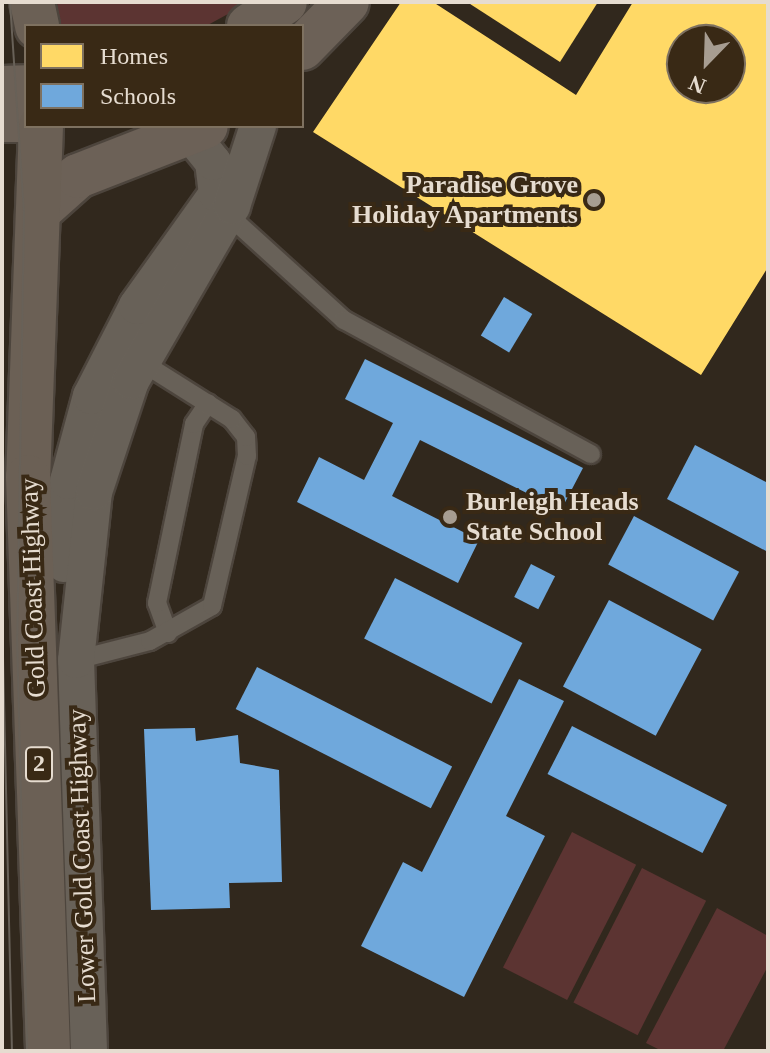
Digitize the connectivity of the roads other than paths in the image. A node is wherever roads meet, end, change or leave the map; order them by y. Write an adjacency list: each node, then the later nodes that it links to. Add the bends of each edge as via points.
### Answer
1 (32, 2): 4 (highway)
2 (285, 2): 5 (main road)
3 (347, 2): 6 (main road)
4 (37, 24)
5 (252, 24)
6 (304, 47)
7 (24, 87): 8 (main road)
8 (2, 88)
9 (2, 120): 10 (main road)
10 (24, 120)
11 (41, 128): 14 (highway, Gold Coast Highway / 2)
12 (194, 128): 14 (main road, via 78,176); 15 (street, via 216,172)
13 (257, 128): 15 (street, Lower Gold Coast Highway)
14 (42, 208): 22 (highway, Gold Coast Highway / 2, via 28,477)
15 (220, 210): 16 (street, Lower Gold Coast Highway); 17 (street, Lower Gold Coast Highway, via 137,306); 19 (lane, via 255,231 282,269 344,320)
16 (140, 361): 17 (street); 18 (lane); 21 (street, Lower Gold Coast Highway, via 94,492)
17 (100, 375): 21 (street, Lower Gold Coast Highway, via 65,503 64,590)
18 (208, 403): 20 (lane, via 194,424 158,593 156,609); 20 (lane, via 237,424 247,456 216,600)
19 (591, 454)
20 (168, 633): 21 (lane)
21 (76, 660): 23 (street, Lower Gold Coast Highway)
22 (48, 1051)
23 (89, 1051)

